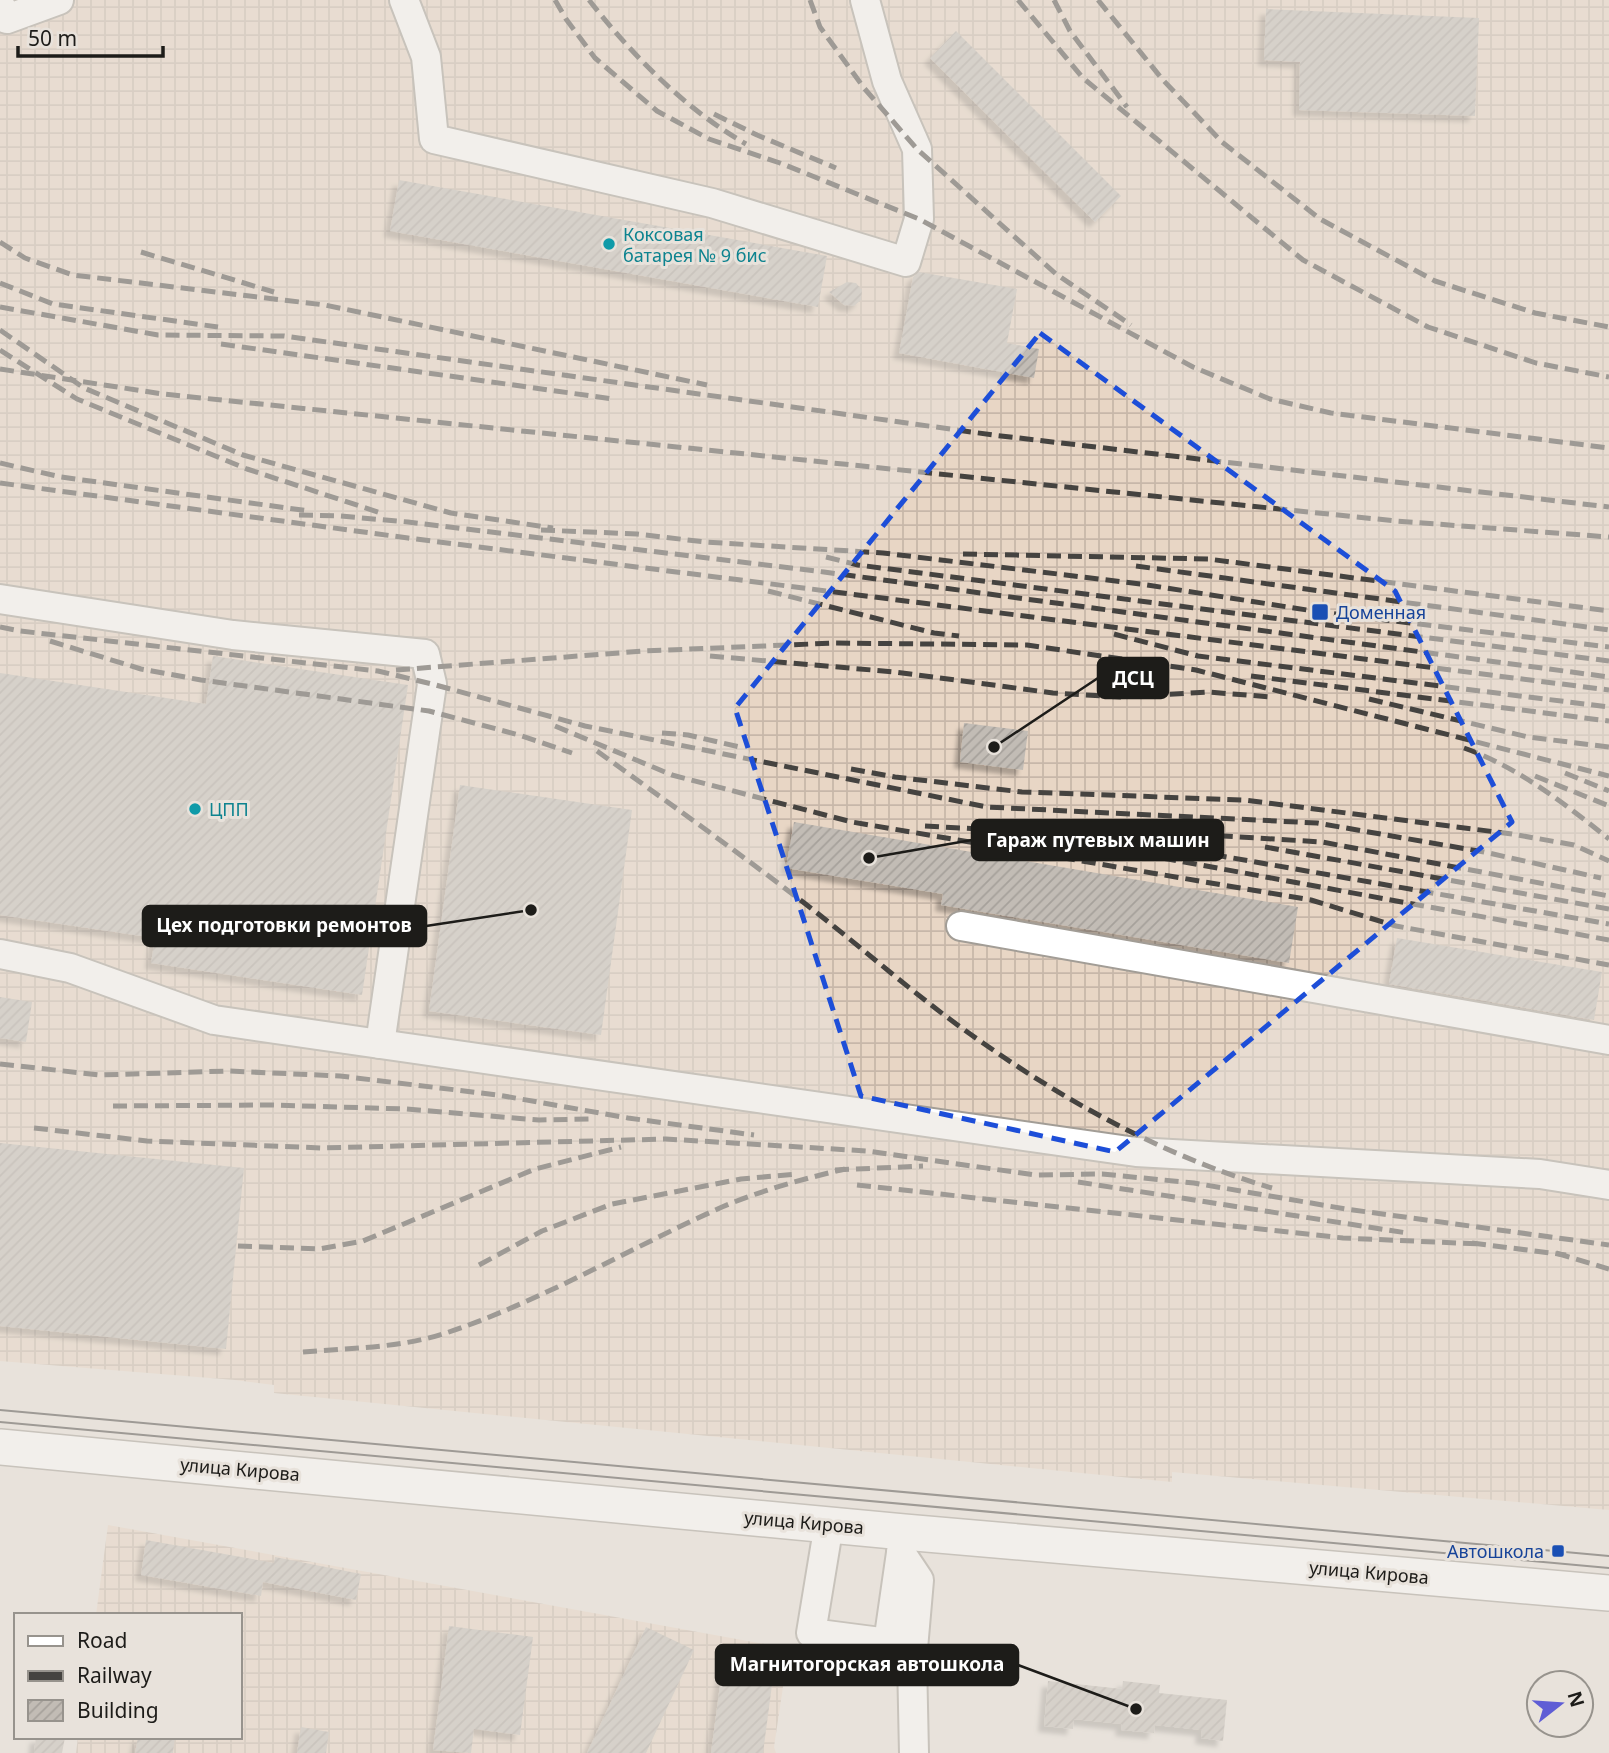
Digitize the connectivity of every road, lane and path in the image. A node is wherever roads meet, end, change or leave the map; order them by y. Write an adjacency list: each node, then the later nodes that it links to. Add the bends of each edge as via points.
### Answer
1 (59, 0): 4 (lane, via 7,19)
2 (404, 0): 3 (lane, via 426,57 434,139 712,202 906,262 919,219 917,149 887,82)
3 (865, 0)
4 (0, 5)
5 (0, 599): 9 (lane, via 233,635 425,654 432,684)
6 (961, 926): 8 (lane)
7 (0, 954): 9 (lane, via 69,968 214,1020)
8 (1609, 1040)
9 (380, 1044): 10 (lane, via 1136,1152 1540,1174)
10 (1609, 1185)
11 (0, 1447): 12 (main road, улица Кирова)
12 (829, 1524): 13 (main road, улица Кирова); 13 (lane, via 811,1633 888,1643)
13 (902, 1542): 14 (main road, улица Кирова); 15 (lane, via 919,1580 912,1660)
14 (1609, 1593)
15 (914, 1753)

